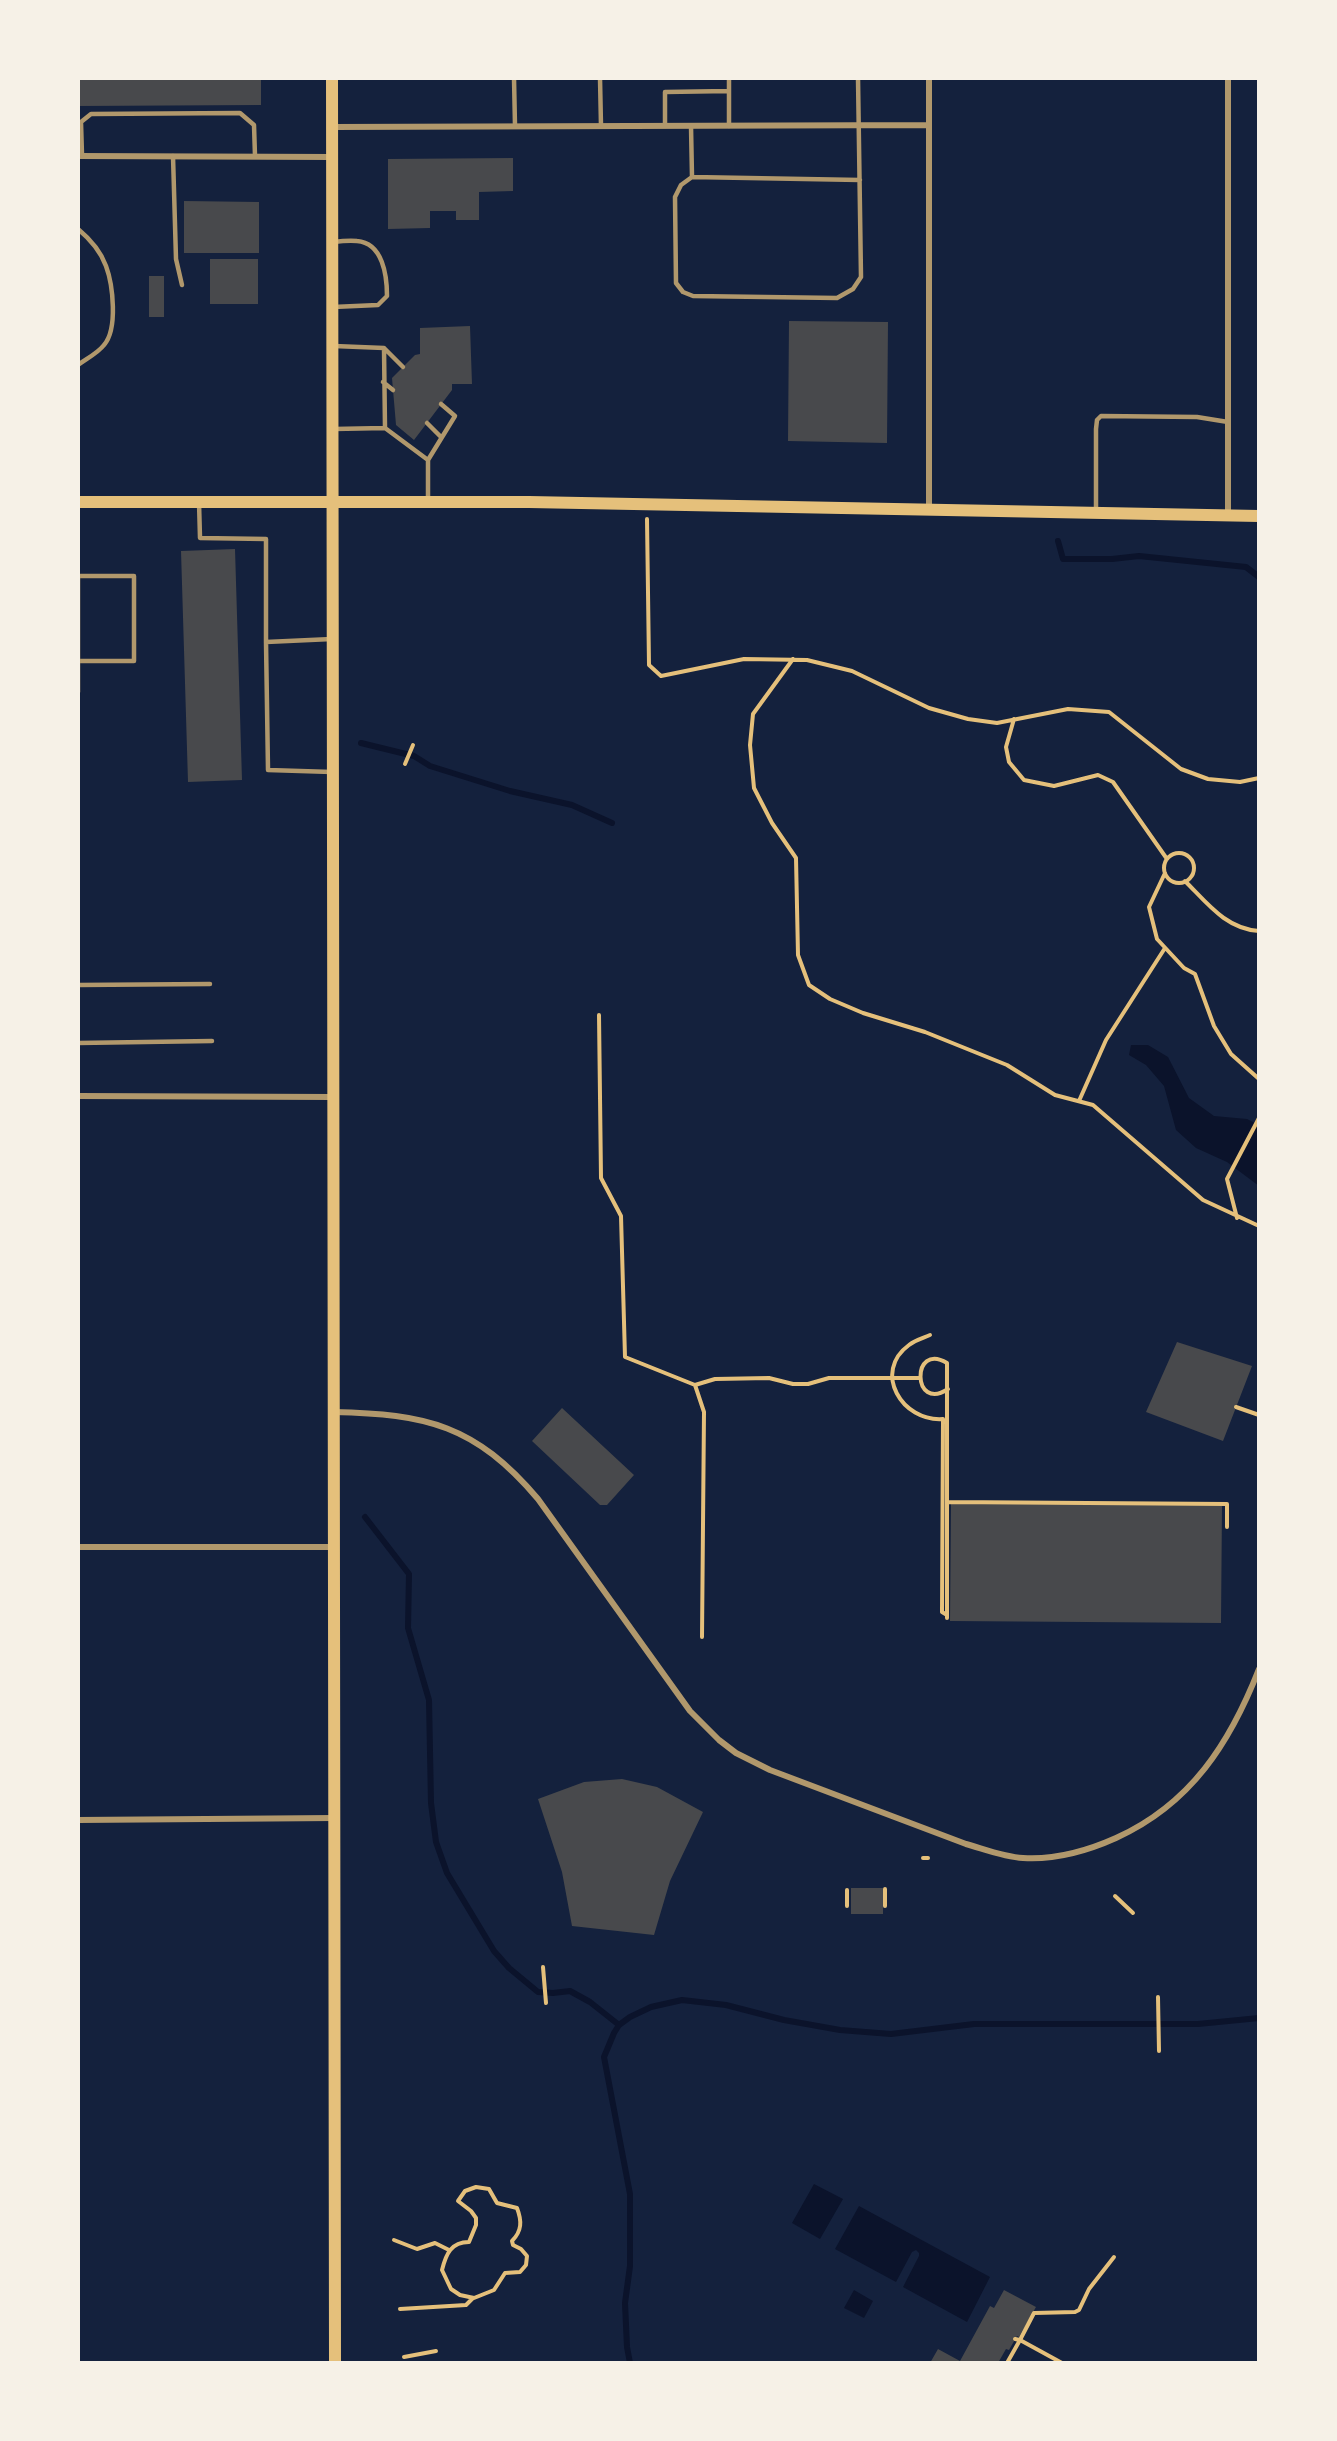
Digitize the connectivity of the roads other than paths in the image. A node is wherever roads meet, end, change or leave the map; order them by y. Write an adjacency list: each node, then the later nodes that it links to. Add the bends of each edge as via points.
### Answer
1 (332, 78): 16 (main road)
2 (514, 78): 11 (lane)
3 (600, 78): 12 (lane)
4 (729, 78): 8 (lane)
5 (858, 78): 9 (lane)
6 (929, 78): 10 (street)
7 (1228, 78): 34 (street)
8 (729, 91): 13 (lane, via 664,92); 15 (lane)
9 (859, 125): 10 (street); 15 (street); 22 (lane)
10 (929, 125): 44 (street)
11 (515, 126): 12 (street); 16 (street)
12 (601, 126): 13 (street)
13 (664, 126): 14 (street)
14 (691, 126): 15 (street); 21 (lane)
15 (729, 126)
16 (332, 127): 20 (main road)
17 (80, 155): 18 (street); 19 (lane, via 81,122 92,114 240,113 254,125)
18 (173, 155): 19 (street); 25 (lane, via 176,259)
19 (255, 156): 20 (street)
20 (332, 157): 24 (main road)
21 (692, 177): 22 (lane); 22 (lane, via 681,185 675,197 676,283 693,296 837,298 853,289 861,277)
22 (860, 180)
23 (78, 229): 29 (lane, via 94,244 106,266 113,308 112,329 105,345)
24 (331, 242): 26 (main road); 26 (lane, via 368,244 387,274 387,296 378,305)
25 (182, 285)
26 (331, 307): 27 (main road)
27 (331, 346): 28 (lane); 37 (main road)
28 (384, 348): 30 (lane); 31 (lane)
29 (78, 365)
30 (403, 367)
31 (383, 382): 32 (lane); 36 (lane)
32 (393, 390)
33 (441, 404): 38 (lane, via 455,417)
34 (1228, 422): 45 (lane, via 1197,417 1101,416 1096,429); 46 (street)
35 (426, 423): 38 (lane)
36 (385, 428): 37 (lane); 39 (lane)
37 (331, 429): 40 (main road)
38 (441, 437): 39 (lane)
39 (428, 460): 41 (lane)
40 (332, 501): 41 (main road); 43 (main road); 49 (main road)
41 (428, 501): 44 (main road)
42 (78, 502): 43 (main road)
43 (199, 502): 50 (lane, via 200,538 266,539)
44 (929, 511): 45 (main road)
45 (1096, 513): 46 (main road)
46 (1228, 515): 47 (main road)
47 (1259, 516)
48 (78, 576): 51 (lane); 51 (lane, via 134,576 134,662)
49 (332, 639): 50 (lane); 53 (main road)
50 (266, 642): 53 (lane, via 268,770)
51 (78, 662): 52 (lane)
52 (78, 692)
53 (332, 772): 59 (main road)
54 (210, 984): 55 (lane)
55 (78, 986)
56 (212, 1041): 57 (lane)
57 (78, 1043)
58 (78, 1096): 59 (street)
59 (333, 1097): 60 (main road)
60 (333, 1412): 62 (main road); 63 (street, via 426,1421 464,1435 515,1471 690,1711 736,1753 770,1770 994,1852 1022,1858 1079,1852 1150,1821 1192,1785 1214,1757)
61 (78, 1547): 62 (street)
62 (334, 1547): 64 (main road)
63 (1259, 1669)
64 (334, 1818): 65 (street); 66 (main road)
65 (78, 1820)
66 (336, 2363)

